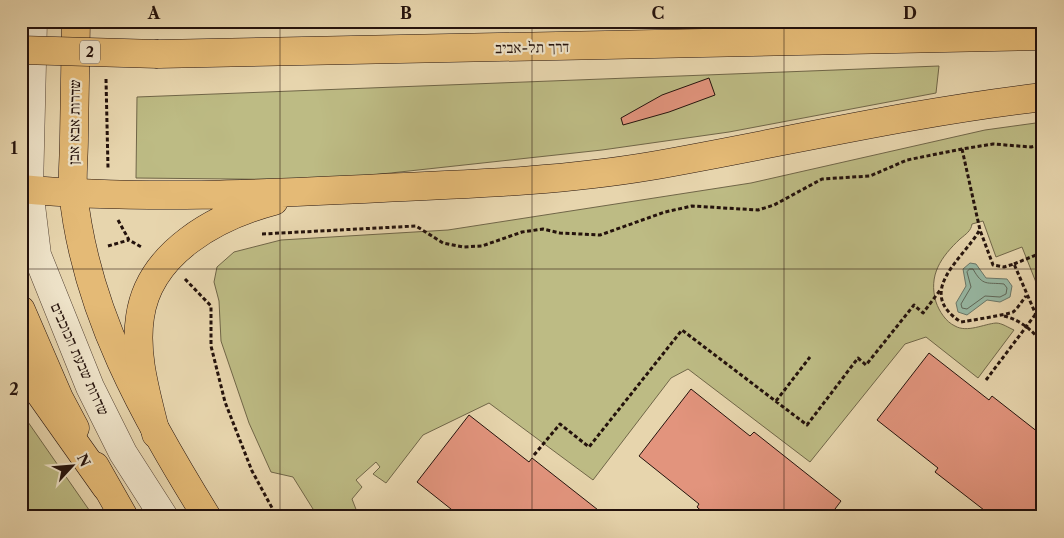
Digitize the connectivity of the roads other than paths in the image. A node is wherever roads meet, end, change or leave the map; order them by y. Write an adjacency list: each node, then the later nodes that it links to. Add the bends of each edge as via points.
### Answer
1 (33, 21): 8 (lane)
2 (76, 21): 6 (main road, שדרות אבא אבן)
3 (1043, 36): 4 (main road, דרך תל-אביב / 2, bridge, via 158,54)
4 (21, 50)
5 (1043, 97): 7 (main road, via 944,110 582,176)
6 (73, 192): 7 (main road, via 109,195); 8 (main road); 11 (main road, via 82,253 98,306)
7 (309, 192): 11 (main road, via 244,209 218,221 195,236 176,270 149,288 140,316 139,350)
8 (25, 198): 14 (lane, שדרות שבעת הכוכבים, via 37,255 90,386 123,453)
9 (21, 310): 12 (main road, via 59,398)
10 (21, 367): 12 (main road)
11 (156, 434): 15 (main road)
12 (106, 487): 13 (main road)
13 (124, 517)
14 (164, 517)
15 (207, 517)

